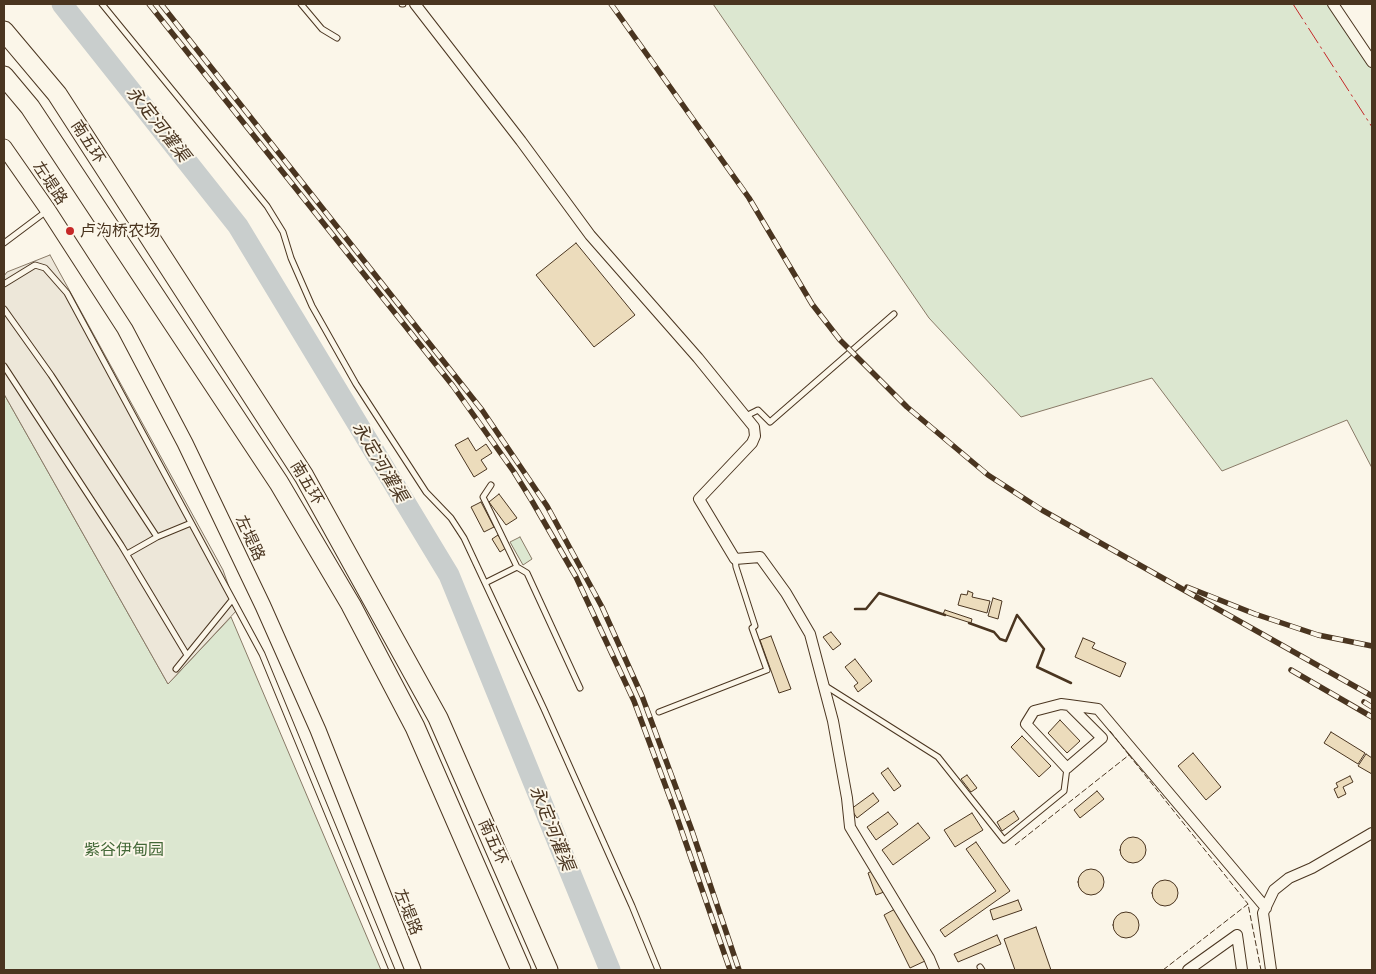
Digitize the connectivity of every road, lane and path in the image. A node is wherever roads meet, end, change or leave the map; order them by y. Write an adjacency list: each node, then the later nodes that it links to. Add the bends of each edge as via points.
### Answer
1 (102, 4): 23 (lane, via 267,206 283,232 312,306 356,384 426,492 451,518)
2 (301, 4): 6 (lane, via 322,30)
3 (415, 4): 16 (street, via 590,235)
4 (1334, 4): 7 (street)
5 (4, 32): 37 (highway, 南五环, via 57,94 304,476 438,718)
6 (337, 38)
7 (1372, 62)
8 (4, 76): 36 (highway, 南五环, via 30,107 279,483 351,605 415,727)
9 (4, 147): 10 (main road, 左堤路)
10 (48, 210): 11 (lane); 35 (main road, 左堤路, via 125,329 185,443 318,730)
11 (4, 243)
12 (4, 284): 18 (lane, via 35,265 45,268 67,293)
13 (4, 309): 19 (lane)
14 (894, 314): 16 (lane, via 770,422 758,410)
15 (4, 366): 20 (lane)
16 (746, 417): 21 (street, via 754,426 752,442 699,499)
17 (491, 485): 22 (lane, via 483,497)
18 (191, 523): 19 (lane); 24 (lane)
19 (157, 537): 20 (lane)
20 (127, 554): 25 (lane)
21 (736, 559): 27 (street, via 760,557 786,593 810,634); 30 (lane, via 755,626 752,628 767,670)
22 (518, 567): 23 (lane); 28 (lane, via 527,572)
23 (485, 582): 38 (lane)
24 (232, 600): 25 (lane); 34 (lane, via 262,654)
25 (187, 655): 26 (lane)
26 (176, 669)
27 (823, 684): 31 (lane, via 938,757 1004,840 1064,791); 39 (street, via 833,721 850,827)
28 (580, 688)
29 (1068, 705): 31 (street, via 1102,738); 31 (street, via 1034,711 1026,724); 33 (street, via 1098,709)
30 (659, 712)
31 (1067, 768)
32 (1372, 833): 33 (street, via 1289,878 1274,890)
33 (1266, 908): 42 (street)
34 (392, 970)
35 (413, 970)
36 (521, 970)
37 (548, 970)
38 (658, 970)
39 (934, 970)
40 (1188, 970): 41 (street, via 1237,935)
41 (1242, 970)
42 (1271, 970)

